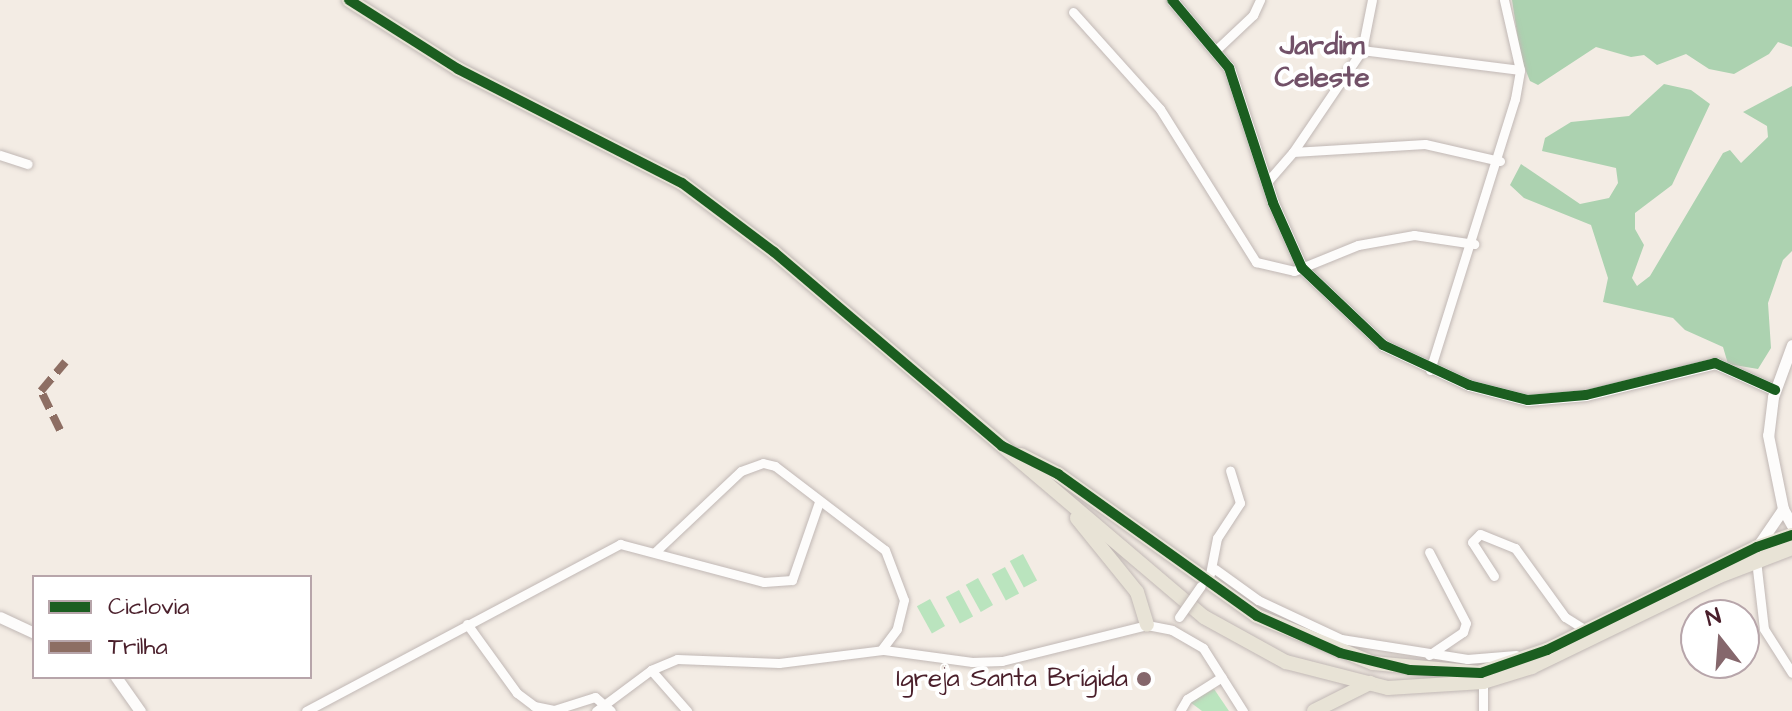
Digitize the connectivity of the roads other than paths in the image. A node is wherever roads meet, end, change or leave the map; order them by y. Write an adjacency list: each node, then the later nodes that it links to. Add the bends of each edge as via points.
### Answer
1 (349, 0): 20 (main road, via 458,69 682,183 774,252)
2 (1172, 0): 7 (street)
3 (1260, 0): 7 (street, via 1253,15)
4 (1372, 0): 8 (street)
5 (1504, 0): 9 (street)
6 (1073, 12): 16 (street, via 1160,109 1256,262 1294,271)
7 (1217, 49): 14 (street, via 1234,79)
8 (1362, 50): 9 (street); 10 (street)
9 (1520, 70): 12 (street)
10 (1293, 152): 12 (street, via 1425,144); 14 (street)
11 (0, 155): 13 (street)
12 (1500, 161): 15 (street)
13 (28, 164)
14 (1267, 182): 16 (street)
15 (1474, 244): 16 (street, via 1439,236 1401,236 1358,245); 18 (street)
16 (1302, 268): 18 (street, via 1369,336)
17 (1792, 345): 19 (street)
18 (1430, 370): 19 (street, via 1528,400 1586,395 1715,363)
19 (1775, 390): 24 (street, via 1768,435)
20 (1002, 446): 23 (main road); 32 (main road, via 1058,474)
21 (1230, 471): 32 (street, via 1240,503 1217,538)
22 (819, 502): 28 (street, via 775,466 753,465); 28 (street, via 800,568 792,580 780,584); 36 (street, via 885,550 904,600)
23 (1065, 502): 35 (main road, via 1137,592); 49 (main road, via 1232,637 1286,662)
24 (1783, 509): 25 (street); 30 (street)
25 (1792, 525)
26 (1792, 535): 30 (main road)
27 (1792, 548): 30 (main road)
28 (655, 552): 34 (street, via 620,544)
29 (1429, 552): 43 (street, via 1466,623 1463,632)
30 (1756, 553): 38 (main road); 45 (street, via 1764,629); 47 (main road, via 1542,663)
31 (1494, 576): 38 (street, via 1472,542 1480,534 1515,548 1565,617)
32 (1207, 578): 37 (street, bridge); 43 (street, via 1341,639); 47 (main road, via 1257,616 1340,653 1410,670)
33 (0, 617): 39 (street)
34 (467, 624): 50 (street, via 517,693 534,706 554,710 595,697); 52 (street)
35 (1147, 625): 37 (street); 42 (street, via 1002,661)
36 (897, 629): 40 (street); 42 (street)
37 (1172, 630): 46 (street, via 1203,648)
38 (1586, 630): 41 (main road)
39 (32, 632)
40 (881, 650): 42 (street); 44 (street, via 779,663 700,656)
41 (1547, 650): 43 (street, via 1467,659); 47 (main road)
42 (903, 653)
43 (1429, 655)
44 (651, 670): 50 (street); 54 (street)
45 (1792, 673)
46 (1222, 677): 55 (street, via 1187,699); 56 (street)
47 (1482, 677): 49 (main road); 58 (street)
48 (117, 679): 51 (street)
49 (1374, 683): 57 (main road)
50 (608, 707): 53 (street)
51 (140, 711)
52 (306, 711)
53 (596, 711)
54 (687, 711)
55 (1180, 711)
56 (1243, 711)
57 (1314, 711)
58 (1483, 711)

